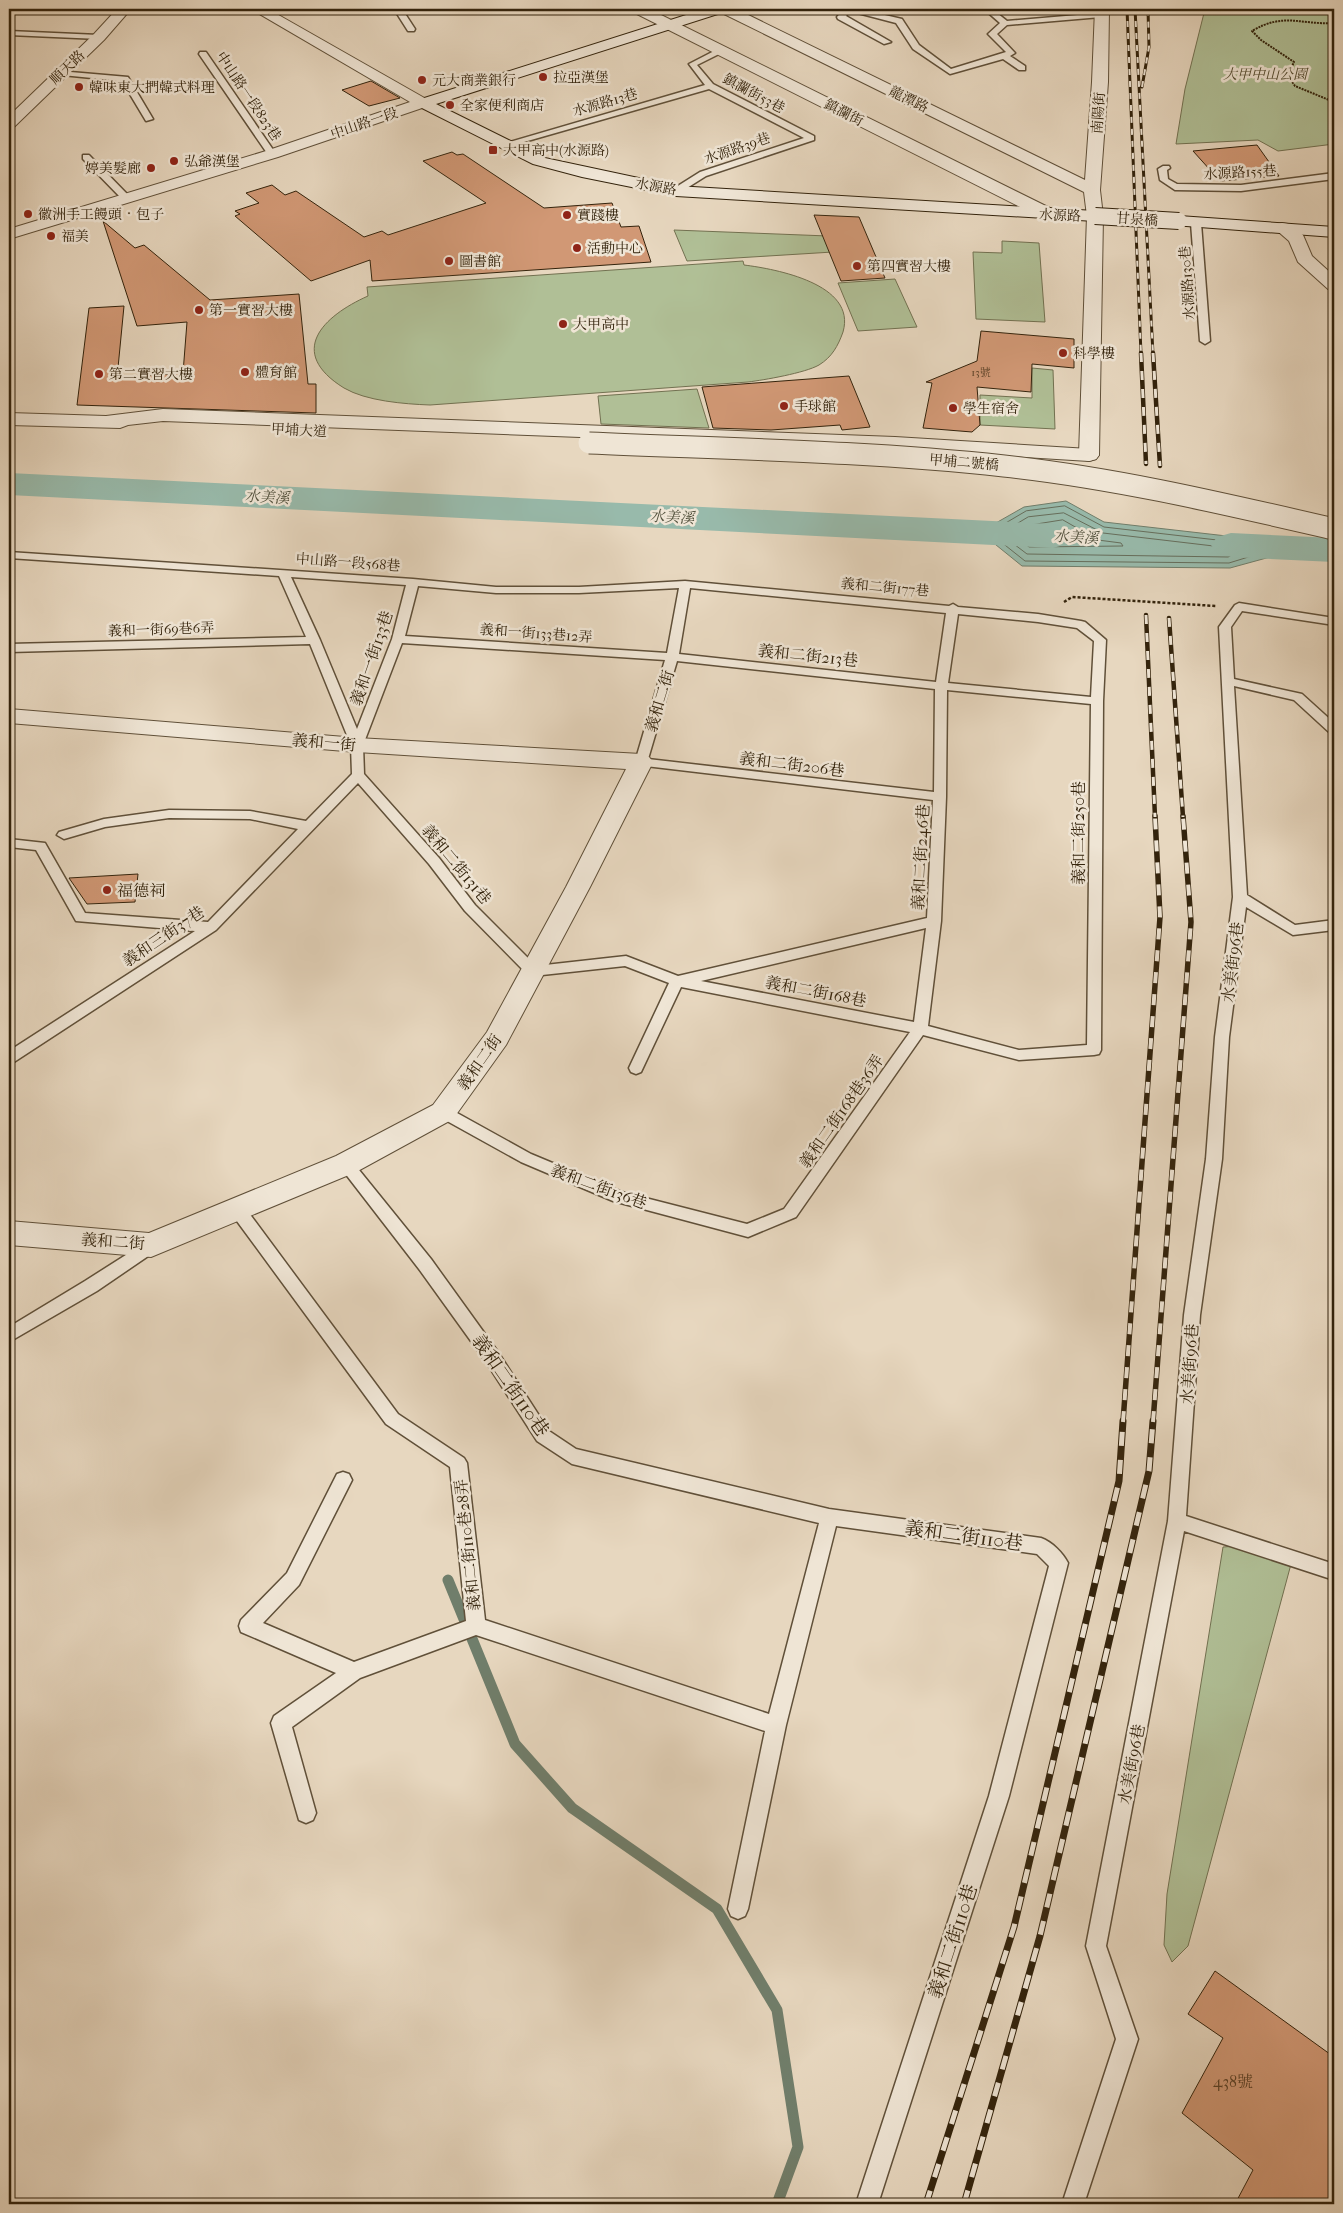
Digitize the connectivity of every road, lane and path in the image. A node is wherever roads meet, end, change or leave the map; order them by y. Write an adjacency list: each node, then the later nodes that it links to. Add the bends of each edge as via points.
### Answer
1 (124, 9): 15 (street, 順天路)
2 (258, 9): 24 (street, 水源路)
3 (398, 9): 13 (lane)
4 (638, 9): 12 (street, 鎮瀾街)
5 (719, 9): 12 (street, 中山路一段)
6 (725, 9): 33 (street, 龍潭路)
7 (850, 9): 16 (lane, via 841,18); 19 (lane, via 899,21 916,47 950,72)
8 (988, 9): 10 (lane)
9 (1102, 12): 10 (lane, via 1067,19); 33 (street, 南陽街)
10 (1005, 23): 19 (lane, via 992,34 1011,52)
11 (1334, 23): 23 (path, via 1313,24 1285,19 1267,22 1252,31 1260,42 1282,52 1294,62 1288,74 1296,86)
12 (671, 26): 17 (street, 鎮瀾街); 24 (street, 中山路一段)
13 (411, 29)
14 (9, 33): 15 (lane)
15 (100, 37): 21 (street, 順天路)
16 (887, 42)
17 (720, 50): 22 (lane, 鎮瀾街53巷, via 693,64); 36 (street, 鎮瀾街)
18 (203, 54): 29 (lane, 中山路一段823巷)
19 (1004, 56): 20 (lane)
20 (1022, 68)
21 (62, 73): 25 (lane, via 125,80); 26 (street, 順天路)
22 (710, 86): 27 (lane, 鎮瀾街53巷); 28 (lane, 水源路13巷)
23 (1334, 102)
24 (423, 103): 28 (street, 水源路); 29 (street, 中山路一段)
25 (149, 119)
26 (9, 124)
27 (810, 138): 34 (lane, 水源路39巷, via 703,174)
28 (507, 144): 34 (street, 水源路, via 539,161)
29 (272, 154): 35 (street, 中山路一段)
30 (86, 157): 35 (lane)
31 (1166, 168): 32 (lane, 水源路155巷, via 1162,169 1164,180 1175,187 1241,188)
32 (1334, 176)
33 (1092, 190): 37 (street, 南陽街)
34 (676, 191): 36 (street, 水源路)
35 (126, 198): 41 (street, 中山路一段)
36 (1050, 215): 37 (street, 水源路)
37 (1094, 216): 38 (street, 甘泉橋, bridge); 45 (street, 南陽街, via 1089,455 895,442 163,415)
38 (1196, 223): 39 (street); 43 (lane, 水源路130巷)
39 (1282, 228): 40 (street); 42 (street, via 1298,239 1304,258)
40 (1334, 232)
41 (9, 234)
42 (1334, 285)
43 (1205, 341)
44 (9, 418): 45 (street, 甲埔大道)
45 (103, 422): 46 (street, 甲埔大道)
46 (589, 443): 47 (street, 甲埔二號橋, bridge, via 908,458 1004,466 1160,490)
47 (1334, 529)
48 (9, 555): 49 (lane, 中山路一段568巷)
49 (283, 573): 50 (lane, 中山路一段568巷); 58 (lane)
50 (413, 582): 51 (lane, 中山路一段568巷, via 496,590 578,590); 57 (lane, 義和一街133巷)
51 (685, 584): 53 (lane, 義和二街177巷); 60 (lane, 義和二街)
52 (1238, 607): 54 (path, via 1072,597); 55 (lane); 61 (lane, 水美街96巷, via 1225,627)
53 (953, 608): 54 (lane, 義和二街177巷); 62 (lane)
54 (1038, 618): 56 (lane, 義和二街177巷)
55 (1334, 621)
56 (1082, 625): 63 (lane, 義和二街250巷, via 1100,640)
57 (398, 639): 60 (lane, 義和一街133巷12弄); 66 (lane, 義和一街133巷)
58 (314, 640): 59 (lane, 義和一街69巷6弄); 66 (lane)
59 (9, 648)
60 (672, 657): 62 (lane, 義和二街213巷); 67 (lane, 義和二街)
61 (1228, 681): 65 (lane, via 1298,697); 73 (lane, 水美街96巷)
62 (941, 686): 63 (lane, 義和二街213巷); 69 (lane, 義和二街246巷)
63 (1097, 701): 80 (lane, 義和二街250巷)
64 (9, 716): 66 (street, 義和一街)
65 (1334, 730)
66 (357, 745): 67 (street, 義和一街); 68 (lane)
67 (640, 762): 69 (lane, 義和二街206巷); 77 (street, 義和二街)
68 (358, 775): 70 (lane, 義和三街37巷); 77 (lane, 義和二街131巷, via 434,860 470,908)
69 (940, 798): 74 (lane, 義和二街246巷)
70 (307, 826): 71 (lane, via 250,815 169,814 104,822); 76 (lane, 義和三街37巷)
71 (64, 836)
72 (9, 843): 76 (lane, via 40,846 81,918)
73 (1240, 897): 75 (lane, via 1293,930); 92 (lane, 水美街96巷, via 1222,1037 1214,1159 1192,1315)
74 (934, 922): 78 (lane); 79 (lane, 義和二街246巷)
75 (1334, 925)
76 (211, 927): 81 (lane, 義和三街37巷)
77 (533, 971): 78 (lane, 義和二街168巷, via 626,961); 83 (street, 義和二街, via 497,1038)
78 (677, 981): 79 (lane, 義和二街168巷); 82 (lane)
79 (920, 1029): 80 (lane, 義和二街168巷, via 1019,1055); 86 (lane, 義和二街168巷36弄)
80 (1094, 1050)
81 (9, 1058)
82 (636, 1068)
83 (443, 1112): 84 (street, 義和二街); 86 (lane, 義和二街136巷, via 526,1158 618,1197 748,1231)
84 (346, 1164): 85 (street, 義和二街); 91 (lane, 義和二街110巷, via 437,1279 543,1436 572,1456)
85 (237, 1209): 88 (street, 義和二街); 94 (lane, 義和二街110巷28弄, via 392,1419 458,1463)
86 (790, 1212)
87 (9, 1233): 88 (street, 義和二街)
88 (151, 1245): 89 (lane, via 91,1286)
89 (9, 1335)
90 (343, 1480): 95 (lane, via 293,1579 248,1626)
91 (829, 1517): 96 (lane); 99 (lane, 義和二街110巷, via 1041,1546 1058,1563 999,1796)
92 (1176, 1521): 93 (lane); 100 (lane, 水美街96巷, via 1096,1946 1127,2039)
93 (1334, 1572)
94 (476, 1626): 95 (lane, 義和二街110巷28弄); 96 (lane)
95 (354, 1671): 97 (lane, 義和二街110巷28弄, via 282,1723)
96 (776, 1725): 98 (lane)
97 (306, 1813)
98 (738, 1908)
99 (867, 2204)
100 (1072, 2204)

